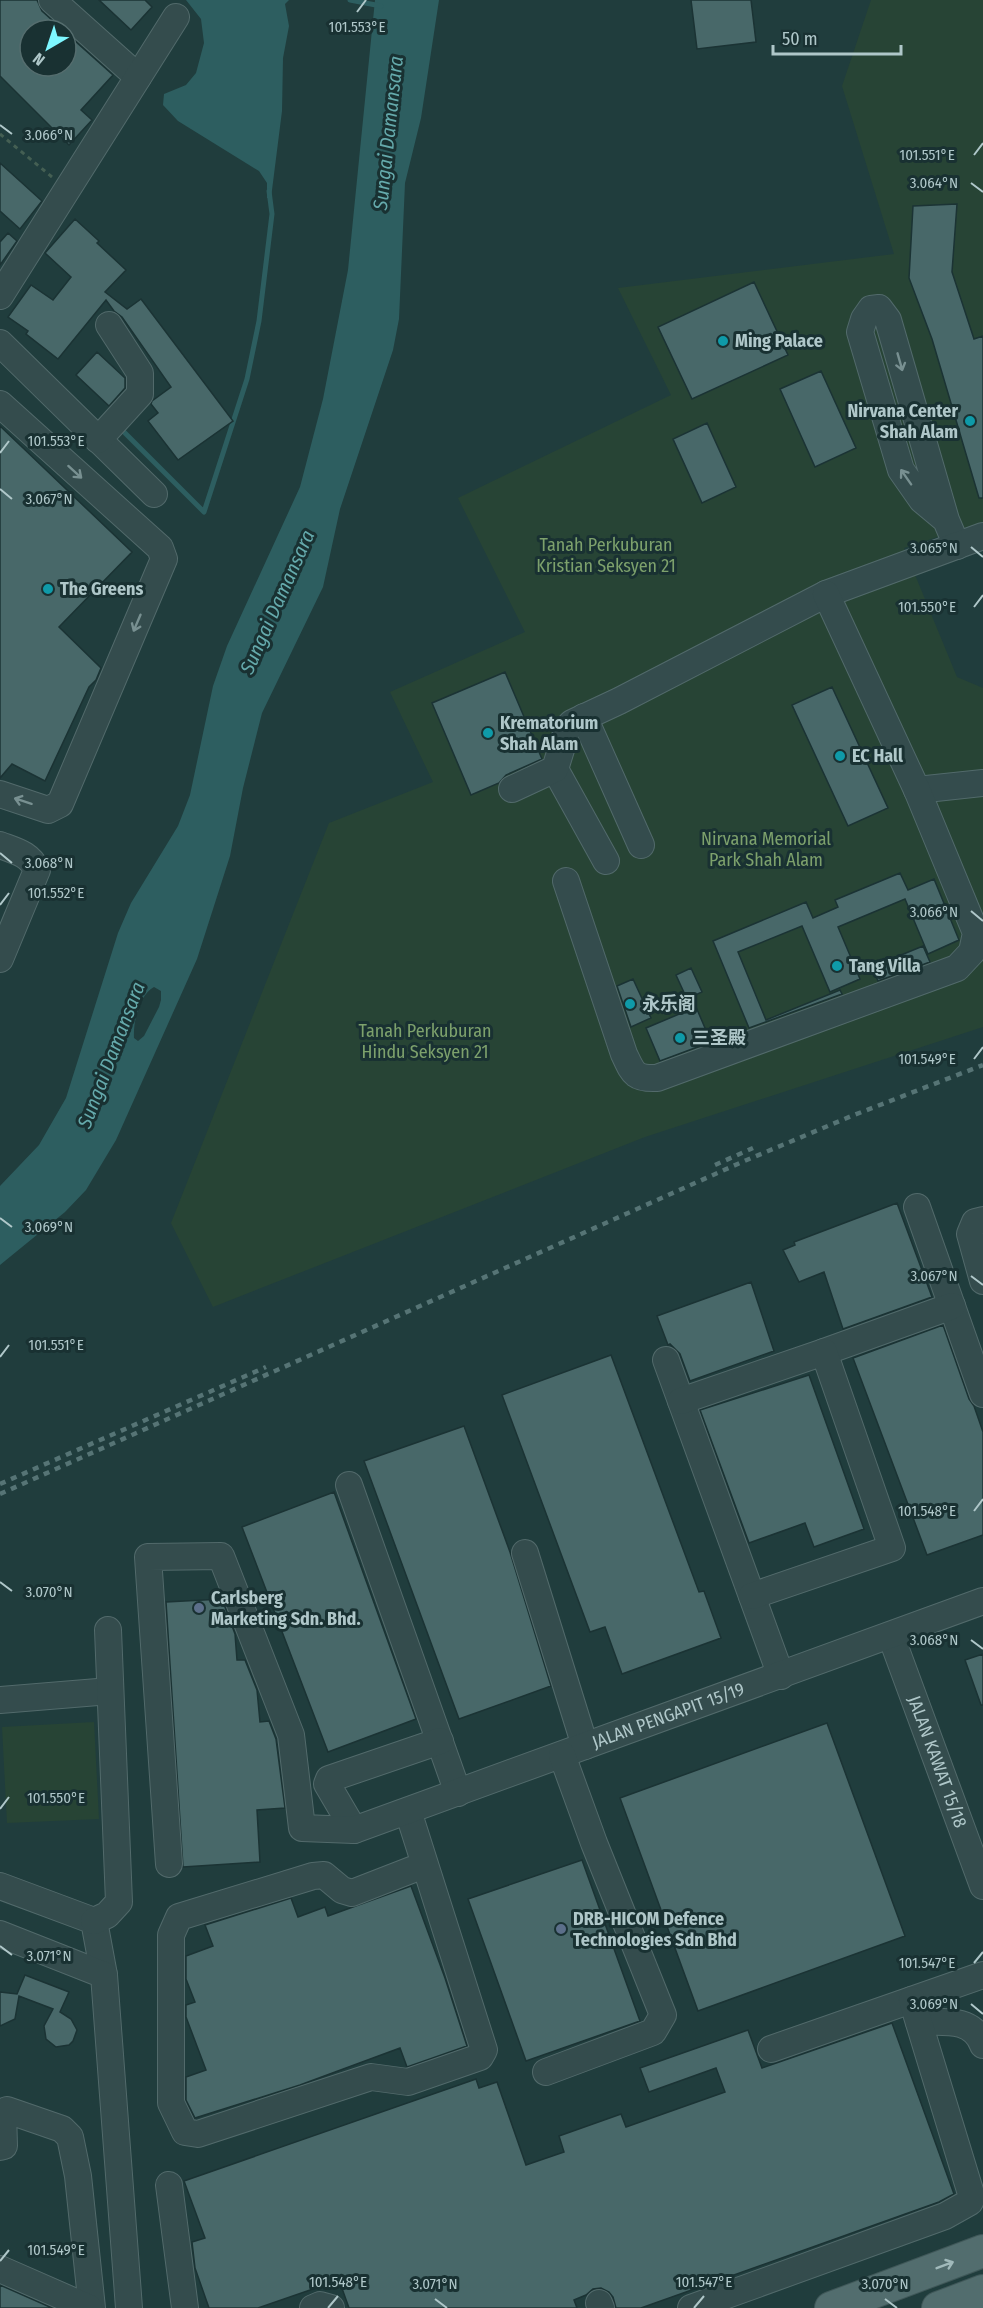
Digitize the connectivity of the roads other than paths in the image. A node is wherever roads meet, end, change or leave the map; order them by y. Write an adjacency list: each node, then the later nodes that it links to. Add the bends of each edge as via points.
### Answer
1 (52, 0): 3 (street)
2 (176, 17): 3 (street)
3 (138, 77): 4 (street)
4 (0, 296)
5 (109, 325): 8 (street, via 140,373 140,394)
6 (0, 343): 8 (street)
7 (0, 404): 19 (street, one-way to 19, via 160,548 164,559 60,804 48,810)
8 (98, 440): 9 (street)
9 (154, 494)
10 (946, 520): 10 (street, one-way to 10, via 922,500 901,470 860,332 871,309 879,308 888,321); 12 (street)
11 (983, 536): 12 (street)
12 (957, 546): 13 (street)
13 (826, 594): 14 (street); 18 (street)
14 (584, 717): 15 (street, via 568,727); 20 (street)
15 (555, 769): 17 (street); 22 (street)
16 (983, 783): 18 (street)
17 (512, 789)
18 (917, 790): 23 (street, via 976,933 972,952 957,968 657,1078 643,1079 633,1072 624,1054)
19 (0, 794)
20 (641, 845)
21 (0, 846): 24 (street, via 25,854 37,870)
22 (606, 861)
23 (566, 881)
24 (0, 959)
25 (917, 1207): 28 (street)
26 (983, 1220): 27 (street, via 975,1222 970,1234)
27 (983, 1281)
28 (952, 1306): 29 (street); 31 (street)
29 (824, 1352): 32 (street); 35 (street, via 892,1548)
30 (666, 1360): 32 (street)
31 (983, 1394)
32 (681, 1401): 35 (street)
33 (349, 1485): 42 (street)
34 (525, 1553): 43 (street)
35 (752, 1596): 39 (street)
36 (983, 1601): 38 (street, JALAN PENGAPIT 15/19)
37 (108, 1630): 40 (street)
38 (891, 1636): 39 (street, JALAN PENGAPIT 15/19); 50 (street, JALAN KAWAT 15/18)
39 (781, 1676): 43 (street, JALAN PENGAPIT 15/19)
40 (110, 1691): 41 (street); 51 (street, via 119,1902 107,1915)
41 (0, 1700)
42 (440, 1741): 44 (street); 46 (street, via 329,1779 327,1784)
43 (574, 1751): 44 (street, JALAN PENGAPIT 15/19); 58 (street, via 594,1843 663,2015 652,2032)
44 (458, 1793): 45 (street, JALAN PENGAPIT 15/19)
45 (408, 1811): 46 (street, JALAN PENGAPIT 15/19); 48 (street)
46 (354, 1830): 47 (street, via 302,1828 291,1735 221,1556 148,1557)
47 (169, 1864)
48 (424, 1865): 48 (street, via 484,2050 480,2057 408,2082 371,2077 198,2134 185,2132 171,2103 171,1935 179,1917 312,1876 324,1875 352,1893)
49 (0, 1886): 51 (street)
50 (983, 1886)
51 (94, 1921): 53 (street)
52 (0, 1934): 53 (street)
53 (104, 1975): 66 (street)
54 (983, 1975): 55 (street)
55 (916, 2011): 56 (street, via 964,2024 980,2036); 57 (street); 61 (street)
56 (983, 2045)
57 (771, 2049)
58 (546, 2073)
59 (0, 2147): 65 (street, via 4,2146 3,2112 7,2110 62,2129 70,2137 78,2176)
60 (169, 2185): 67 (street)
61 (976, 2187): 70 (street, via 967,2206 945,2216)
62 (983, 2251): 71 (main road, one-way to 62)
63 (0, 2269): 65 (street)
64 (979, 2294): 72 (main road)
65 (91, 2308)
66 (129, 2308)
67 (185, 2308)
68 (313, 2308): 69 (street)
69 (331, 2308)
70 (691, 2308)
71 (831, 2308)
72 (938, 2308)

